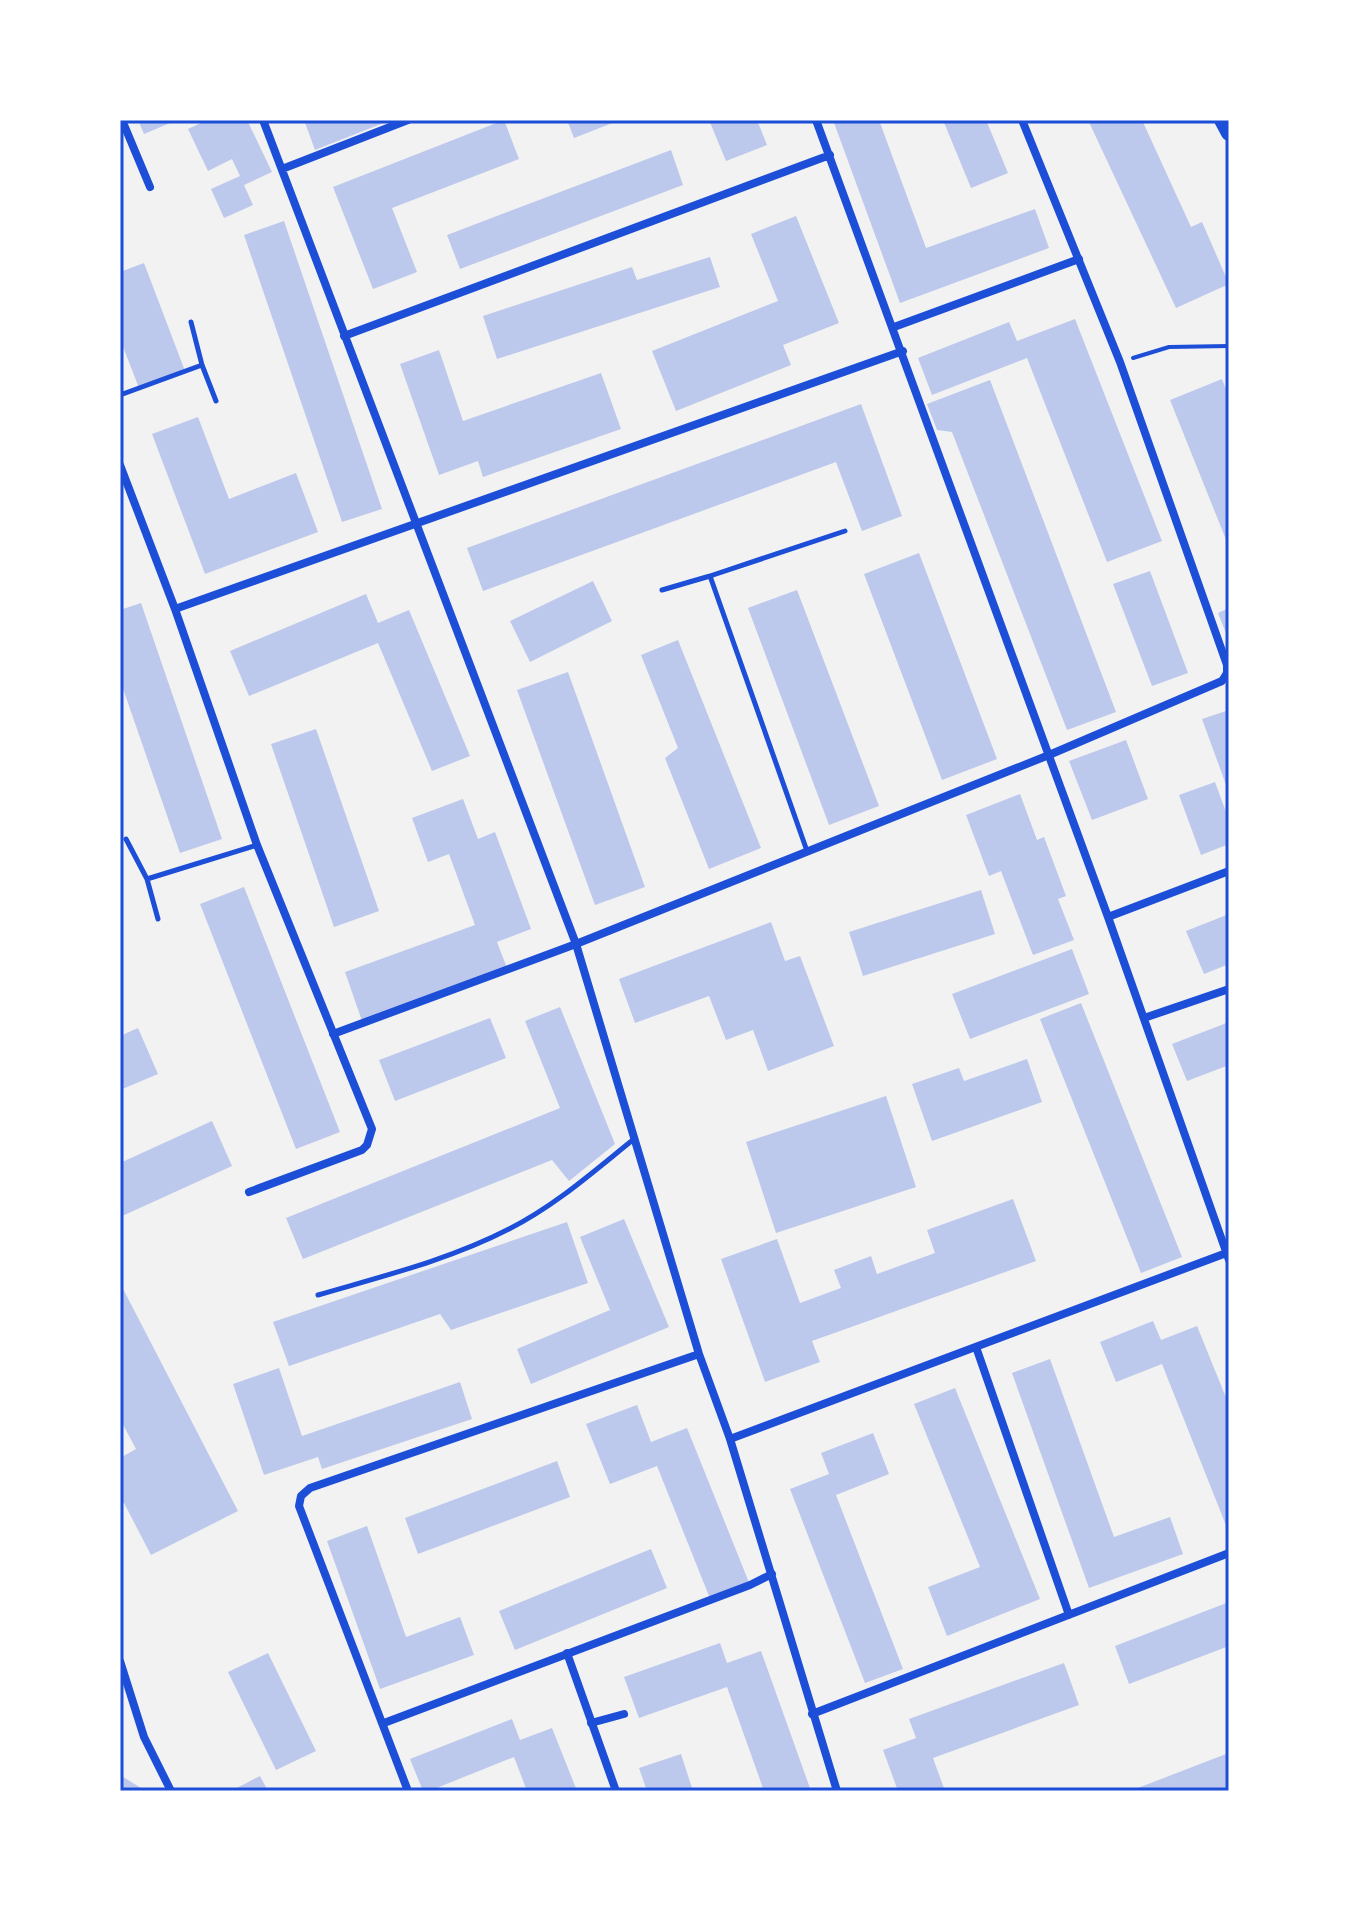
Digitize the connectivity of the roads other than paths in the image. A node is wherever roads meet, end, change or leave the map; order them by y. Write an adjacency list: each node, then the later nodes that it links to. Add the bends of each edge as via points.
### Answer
1 (122, 120): 10 (street)
2 (263, 120): 9 (street)
3 (408, 120): 9 (street)
4 (816, 120): 8 (street)
5 (1022, 120): 11 (street)
6 (1222, 120): 7 (main road)
7 (1229, 133)
8 (830, 155): 13 (street); 14 (street)
9 (282, 169): 14 (street)
10 (150, 187)
11 (1079, 259): 13 (street); 25 (street)
12 (191, 322): 16 (lane)
13 (894, 327): 15 (street)
14 (344, 336): 20 (street)
15 (903, 351): 20 (street); 26 (street)
16 (202, 365): 17 (lane); 18 (lane)
17 (120, 395)
18 (216, 401)
19 (120, 465): 24 (street)
20 (417, 525): 24 (street); 34 (street)
21 (845, 531): 22 (lane)
22 (710, 576): 23 (lane); 29 (lane)
23 (662, 590)
24 (175, 609): 28 (street)
25 (1227, 673): 26 (street, via 1222,681)
26 (1049, 755): 29 (street); 32 (street)
27 (126, 839): 31 (lane)
28 (257, 845): 31 (lane); 37 (street)
29 (807, 851): 34 (street)
30 (1229, 871): 32 (street)
31 (147, 879): 33 (lane)
32 (1108, 917): 36 (street)
33 (158, 919)
34 (576, 944): 37 (street); 38 (street)
35 (1229, 989): 36 (street)
36 (1144, 1018): 40 (street)
37 (333, 1034): 39 (street, via 369,1118 367,1145)
38 (634, 1138): 41 (lane, via 565,1195 510,1229 436,1260); 43 (street)
39 (249, 1192)
40 (1228, 1255): 42 (street)
41 (318, 1295)
42 (976, 1347): 44 (street); 47 (street)
43 (699, 1354): 44 (street); 52 (street, via 310,1488 301,1496 299,1506)
44 (730, 1439): 46 (street)
45 (1229, 1553): 47 (street)
46 (772, 1574): 48 (street); 51 (street)
47 (1069, 1615): 51 (street)
48 (567, 1653): 52 (street); 53 (street)
49 (120, 1661): 54 (street, via 144,1737)
50 (624, 1714): 53 (street)
51 (812, 1714): 57 (street)
52 (384, 1723): 55 (street)
53 (591, 1723): 56 (street)
54 (171, 1791)
55 (408, 1791)
56 (616, 1791)
57 (837, 1791)

